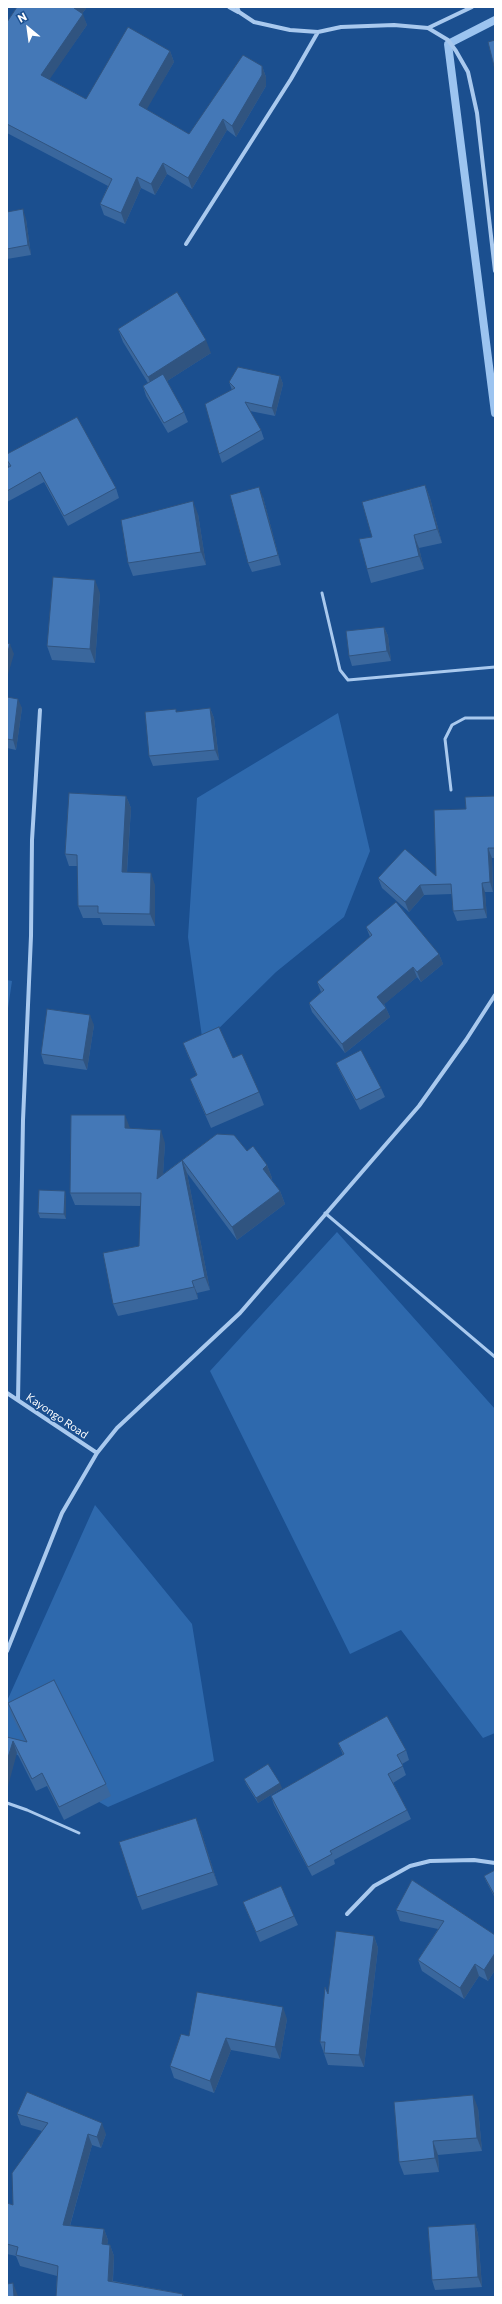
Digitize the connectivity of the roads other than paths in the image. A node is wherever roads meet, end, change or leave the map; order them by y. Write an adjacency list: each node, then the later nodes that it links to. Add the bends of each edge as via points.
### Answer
1 (229, 7): 4 (street)
2 (236, 7): 4 (street)
3 (472, 7): 5 (street)
4 (239, 12): 6 (street, via 262,25)
5 (428, 28): 6 (street, via 348,27); 8 (street, via 448,40 468,72 477,113)
6 (318, 32): 7 (street)
7 (186, 244)
8 (495, 271)
9 (322, 593): 10 (lane, via 340,670 348,680)
10 (495, 667)
11 (40, 710): 18 (street, via 32,840 31,936 23,1120)
12 (495, 718): 13 (lane, via 465,718 452,725 445,739)
13 (451, 790)
14 (495, 995): 15 (street, via 419,1106)
15 (325, 1213): 16 (lane); 19 (street, via 240,1313 117,1428)
16 (495, 1356)
17 (7, 1393): 18 (street, Kayongo Road)
18 (18, 1400): 19 (street, Kayongo Road)
19 (97, 1454): 20 (street, via 62,1513)
20 (7, 1651)
21 (7, 1803): 22 (lane)
22 (79, 1833)
23 (495, 1863): 24 (street, via 436,1860 410,1866 374,1886)
24 (347, 1914)

